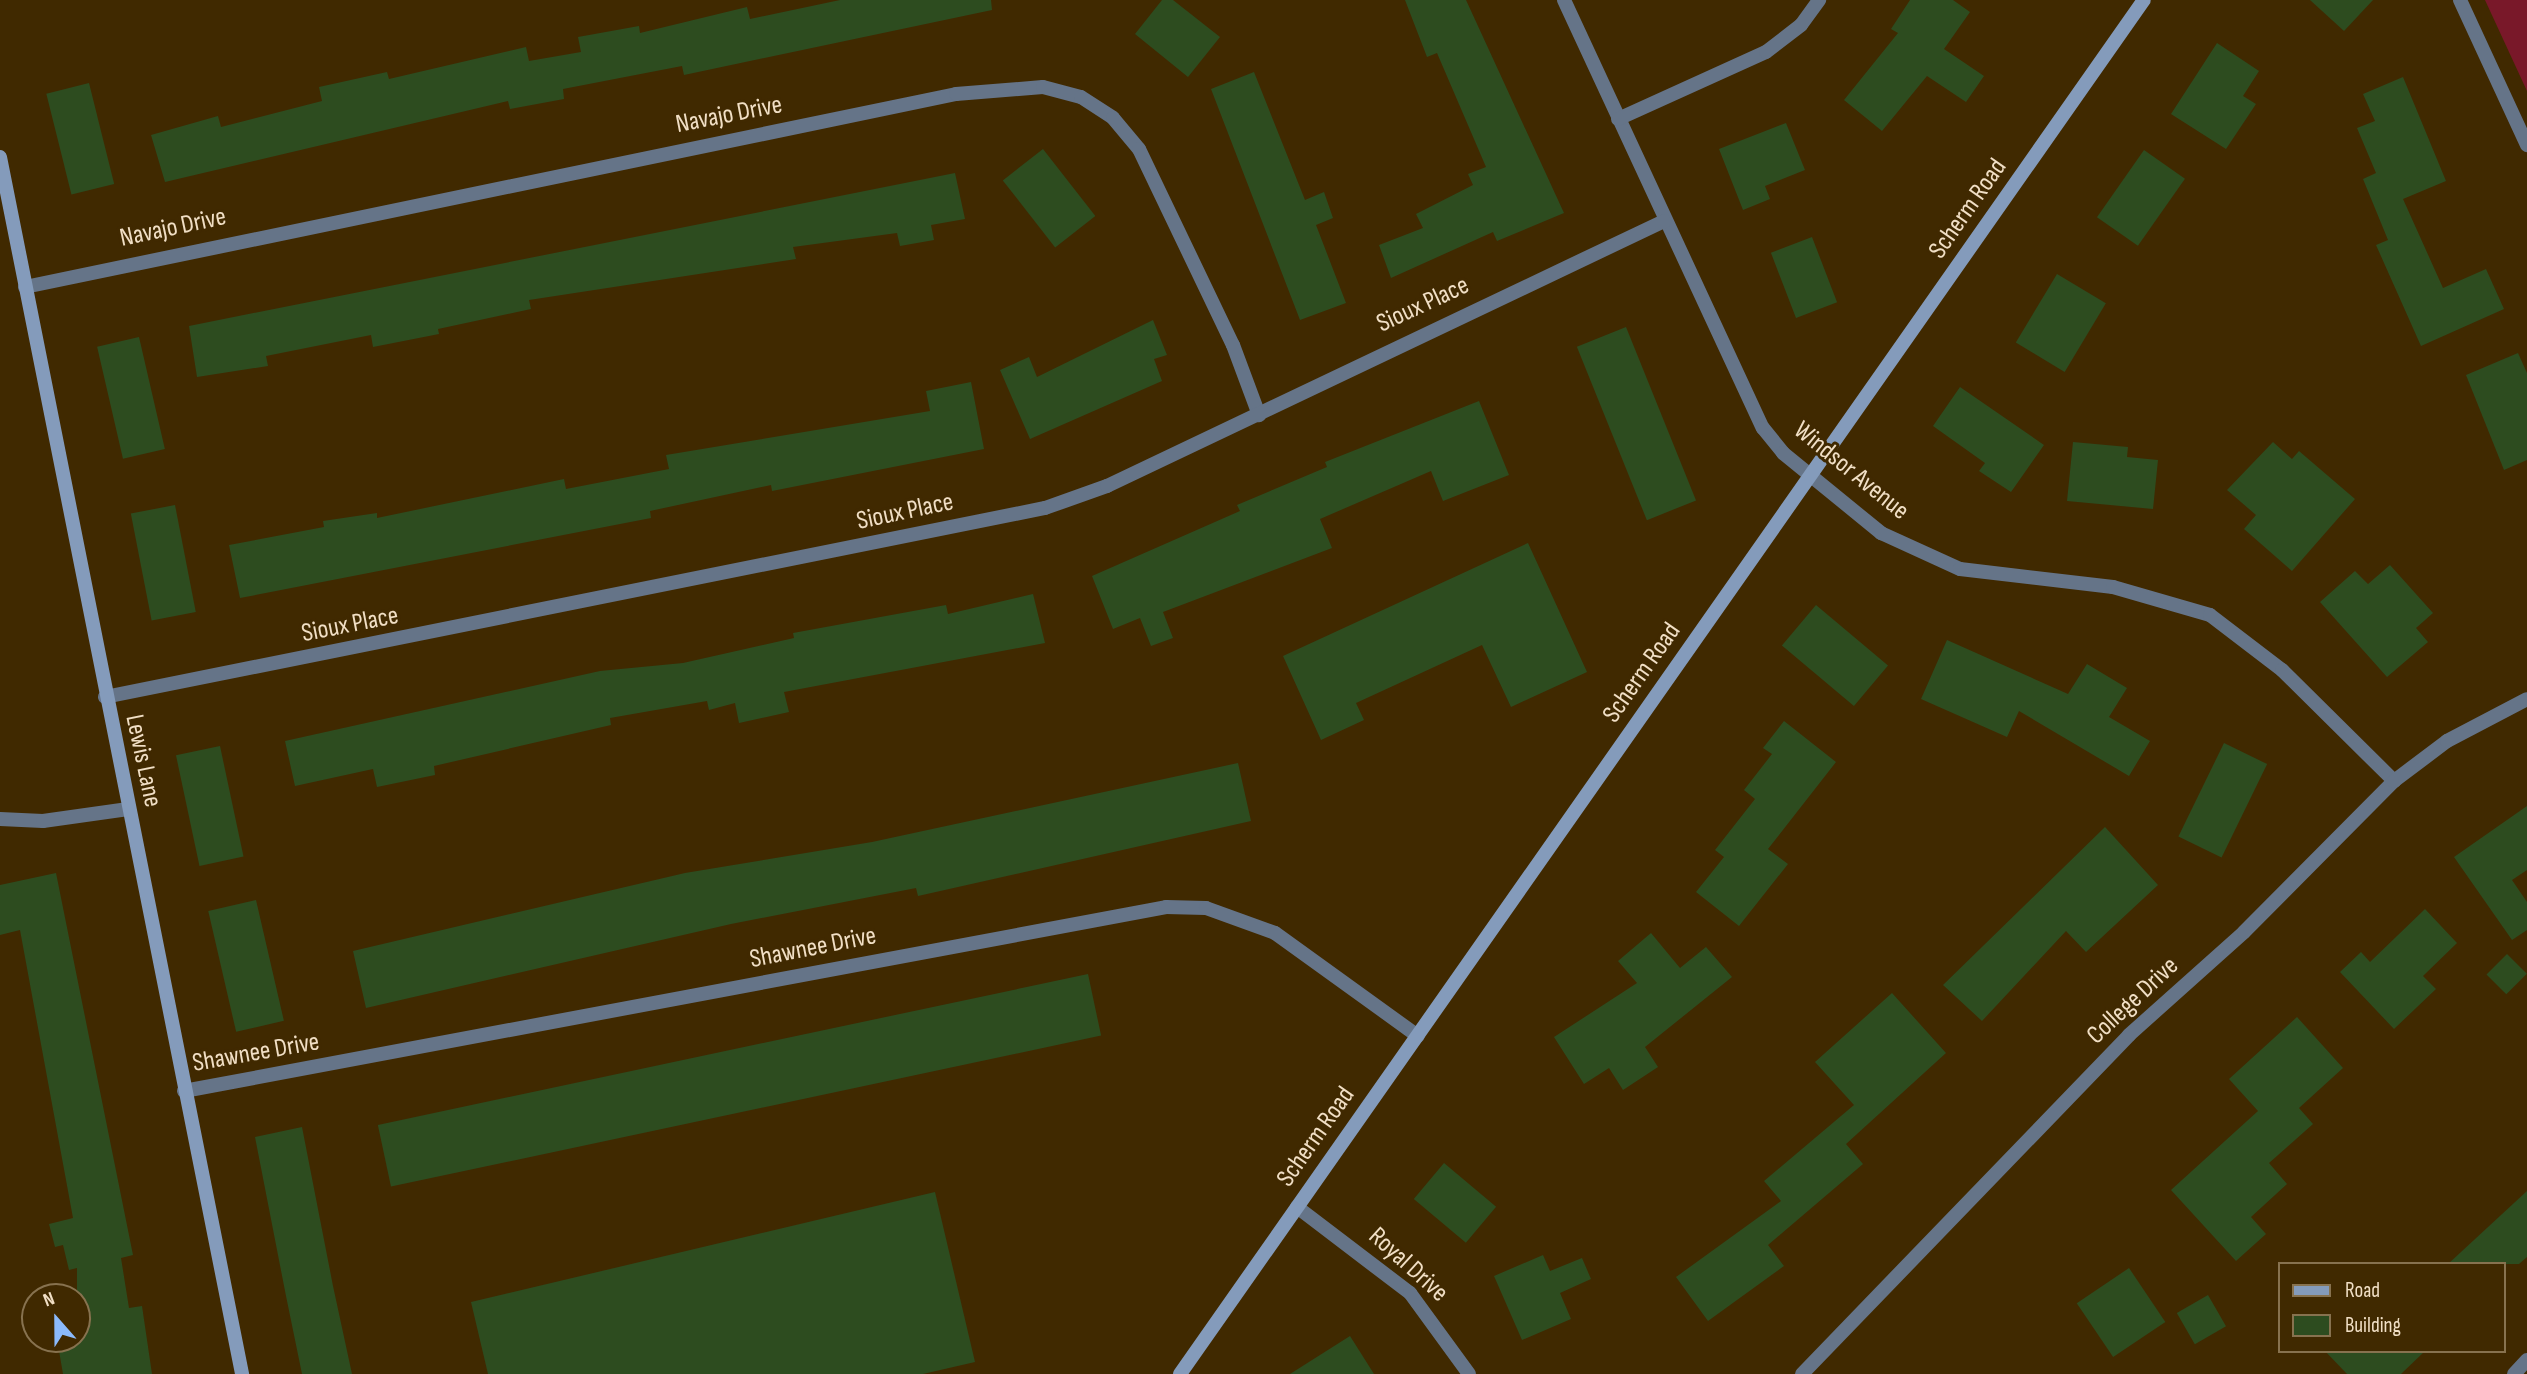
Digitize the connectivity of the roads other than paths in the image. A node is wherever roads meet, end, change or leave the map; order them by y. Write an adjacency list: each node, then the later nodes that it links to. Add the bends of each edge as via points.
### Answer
1 (1564, 0): 5 (street, Windsor Avenue)
2 (1819, 0): 5 (street, via 1801,25 1766,52)
3 (2144, 0): 11 (street, Scherm Road)
4 (2460, 0): 6 (street)
5 (1618, 120): 8 (street, Windsor Avenue)
6 (2527, 145)
7 (0, 157): 9 (street, Lewis Lane)
8 (1664, 220): 10 (street, Sioux Place); 11 (street, Windsor Avenue, via 1763,428)
9 (25, 287): 10 (street, Navajo Drive, via 956,94 1043,87 1092,104 1139,149 1233,345); 12 (street, Lewis Lane)
10 (1259, 415): 12 (street, Sioux Place, via 1045,508)
11 (1811, 476): 14 (street, Windsor Avenue, via 1881,533 1960,569 2113,587 2210,615 2282,670); 17 (street, Scherm Road)
12 (105, 697): 15 (street, Lewis Lane)
13 (2527, 699): 14 (street, College Drive, via 2447,741)
14 (2394, 781): 24 (street, College Drive, via 2244,932 2129,1035)
15 (128, 809): 16 (street, via 43,821); 18 (street, Lewis Lane)
16 (0, 819)
17 (1418, 1036): 18 (street, Shawnee Drive, via 1275,933 1225,913 1166,907); 19 (street, Scherm Road)
18 (184, 1091): 21 (street, Lewis Lane)
19 (1297, 1208): 22 (street, Scherm Road); 23 (street, Royal Drive, via 1410,1293)
20 (2527, 1360): 25 (street)
21 (242, 1374)
22 (1180, 1374)
23 (1469, 1374)
24 (1802, 1374)
25 (2514, 1374)

